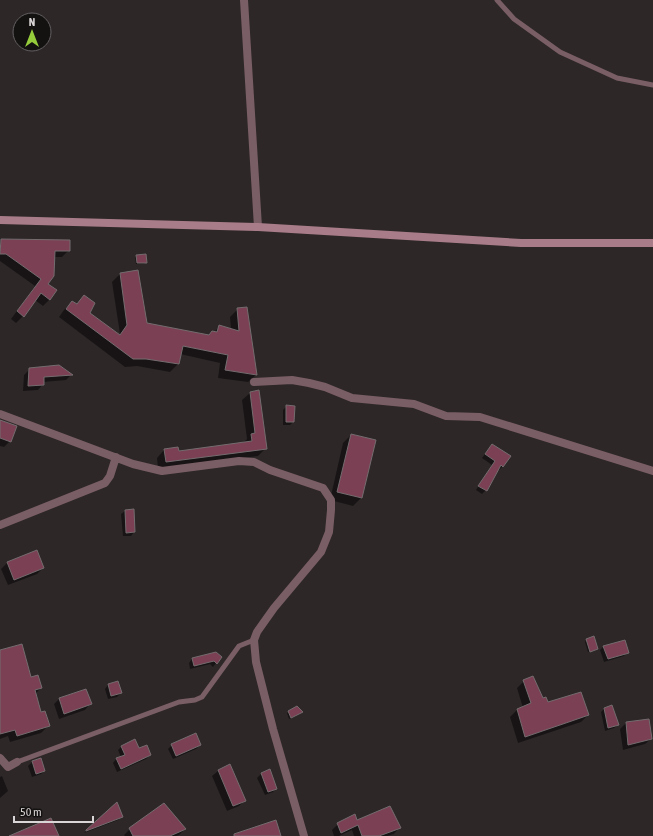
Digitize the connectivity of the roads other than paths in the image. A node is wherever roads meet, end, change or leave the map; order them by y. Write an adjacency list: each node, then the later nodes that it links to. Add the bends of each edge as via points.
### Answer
1 (244, 0): 5 (street)
2 (497, 0): 3 (lane, via 514,19 560,52 616,78)
3 (653, 85)
4 (0, 220): 5 (main road)
5 (258, 227): 6 (main road, via 521,243)
6 (653, 243)
7 (254, 382): 10 (street, via 309,382 352,398 414,404 446,416 480,417)
8 (0, 414): 9 (street)
9 (116, 457): 11 (street, via 105,483); 12 (street, via 162,471 239,461 254,462 323,488 331,500 331,510 329,532 321,552 274,608)
10 (653, 471)
11 (0, 525)
12 (254, 640): 14 (lane, via 239,646 202,697 179,702); 15 (street, via 256,662 271,721)
13 (0, 758): 14 (street, via 8,767)
14 (17, 762)
15 (304, 836)

